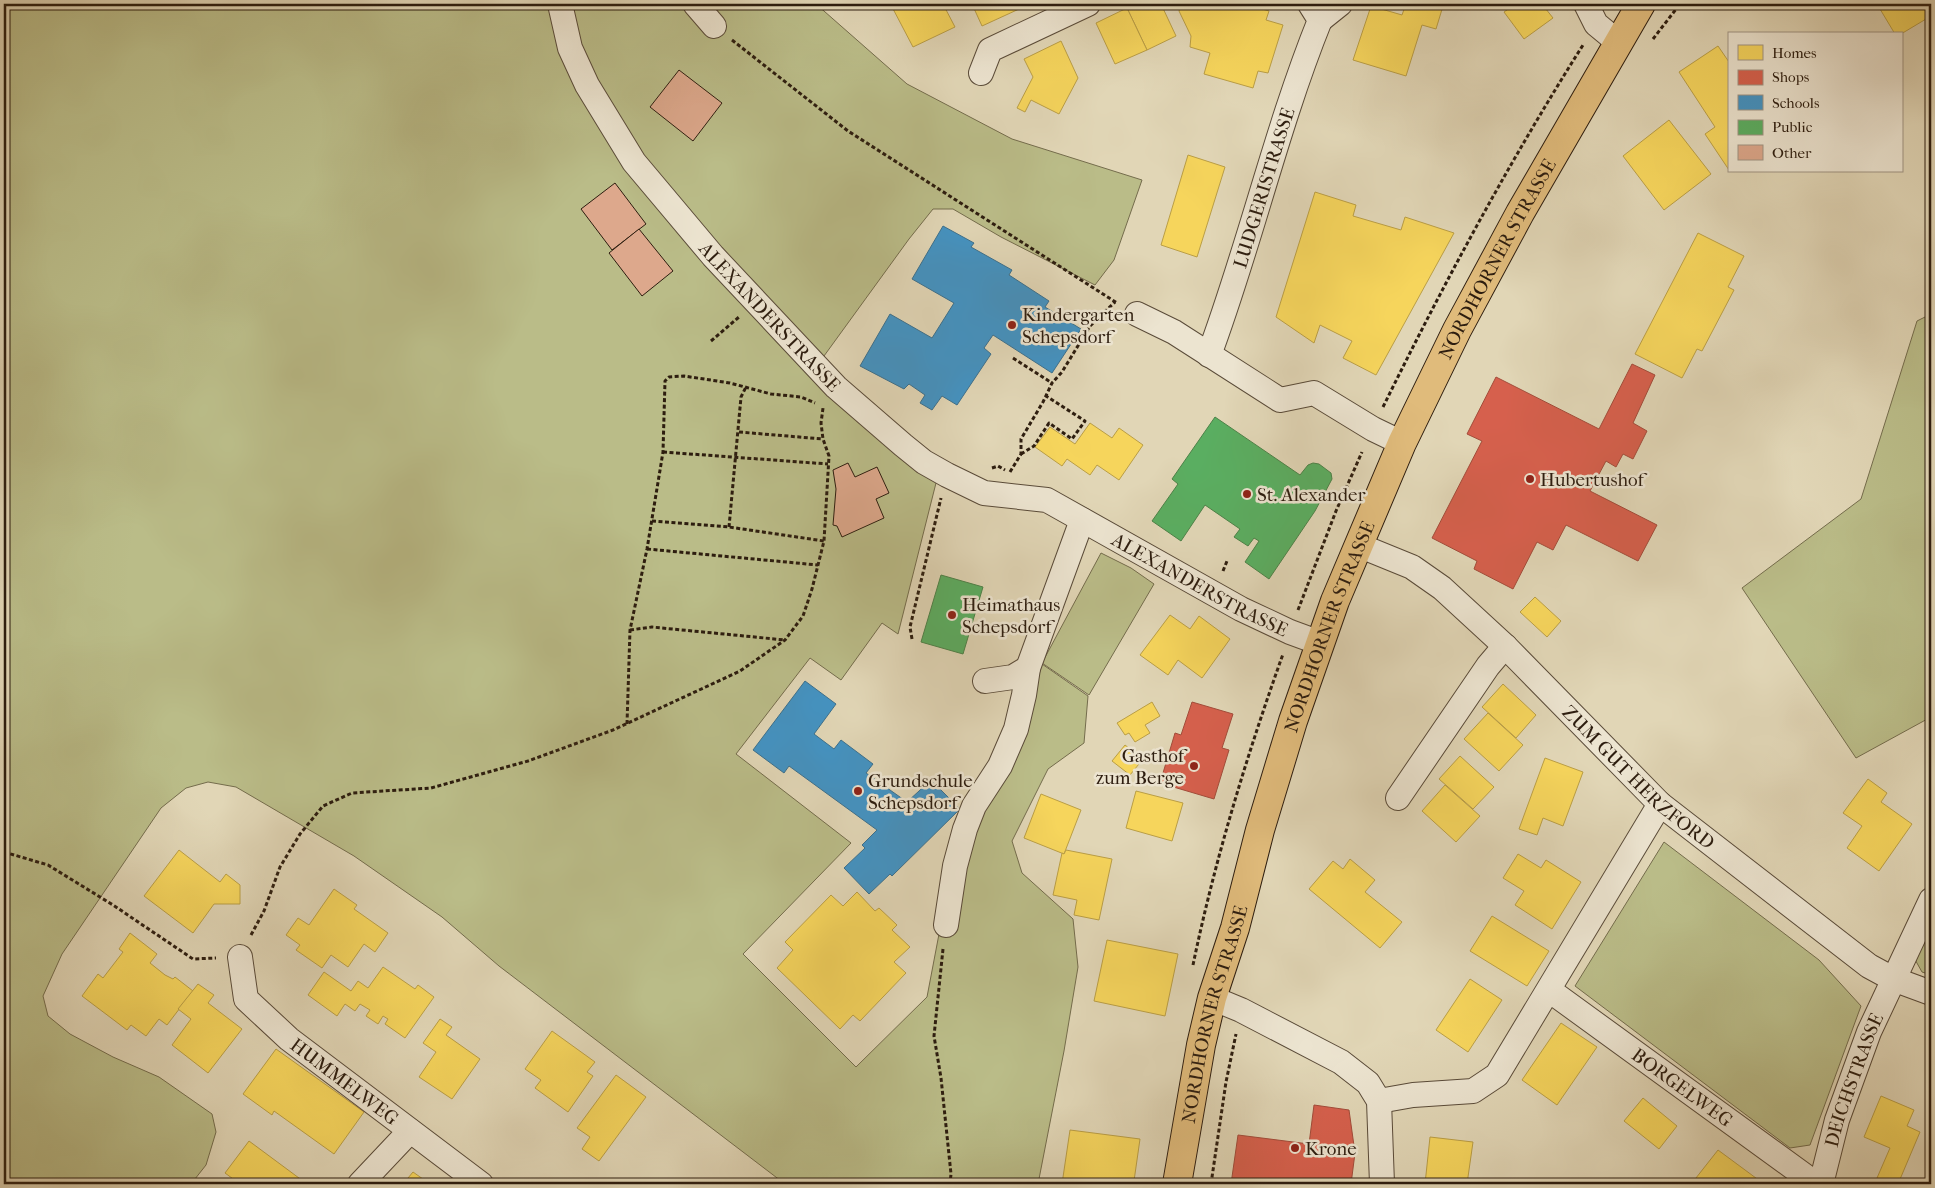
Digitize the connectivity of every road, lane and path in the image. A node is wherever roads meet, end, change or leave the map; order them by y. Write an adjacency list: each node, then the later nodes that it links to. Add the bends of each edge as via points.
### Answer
1 (560, 4): 12 (street, ALEXANDERSTRASSE, via 570,48 587,85 634,162)
2 (696, 4): 8 (street)
3 (1088, 4): 10 (street, via 990,50)
4 (1340, 4): 7 (street, LUDGERISTRASSE)
5 (1586, 4): 9 (street, via 1596,24)
6 (1641, 4): 9 (main road, NORDHORNER STRASSE)
7 (1315, 12): 15 (street, LUDGERISTRASSE, via 1308,49 1231,297)
8 (714, 26): 11 (path, via 848,131)
9 (1619, 43): 25 (main road, NORDHORNER STRASSE, via 1457,330)
10 (981, 73)
11 (1115, 301): 13 (path); 17 (path, via 1090,326)
12 (756, 302): 14 (path); 19 (street, ALEXANDERSTRASSE)
13 (1137, 314): 15 (street, via 1174,332)
14 (711, 341)
15 (1209, 355): 25 (street, via 1280,400 1314,393 1372,429)
16 (1013, 358): 17 (path)
17 (1052, 383): 20 (path)
18 (746, 387): 21 (path, via 801,397); 22 (path, via 741,397); 26 (path, via 684,376 669,377 665,381)
19 (836, 387): 21 (path); 30 (street, ALEXANDERSTRASSE, via 924,462)
20 (1046, 396): 24 (path); 27 (path, via 1085,421 1072,439 1049,423 1034,446)
21 (822, 410): 23 (path)
22 (739, 432): 23 (path); 28 (path)
23 (823, 439): 29 (path, via 829,456)
24 (1021, 439)
25 (1402, 443): 35 (main road, NORDHORNER STRASSE)
26 (663, 452): 28 (path); 32 (path)
27 (1021, 454)
28 (737, 458): 29 (path); 33 (path)
29 (828, 464): 34 (path)
30 (947, 475): 31 (street, ALEXANDERSTRASSE, via 984,493 1047,500); 40 (path, via 910,627)
31 (1082, 520): 41 (street, ALEXANDERSTRASSE, via 1240,609); 43 (street)
32 (652, 521): 33 (path); 36 (path)
33 (729, 528): 34 (path)
34 (824, 541): 37 (path)
35 (1358, 545): 41 (main road, NORDHORNER STRASSE); 42 (street, ZUM GUT HERZFORD, via 1420,572)
36 (647, 549): 37 (path); 38 (path)
37 (818, 565): 39 (path, via 803,616)
38 (630, 630): 39 (path, via 652,628); 45 (path)
39 (785, 640): 45 (path, via 740,671)
40 (912, 640)
41 (1320, 643): 55 (main road, NORDHORNER STRASSE, via 1290,730 1235,928)
42 (1505, 646): 46 (street); 47 (street, ZUM GUT HERZFORD)
43 (1028, 668): 44 (street, via 1013,677); 50 (street, via 1016,729 1000,766 974,806 966,830 955,866)
44 (985, 680)
45 (627, 724): 51 (path, via 528,761 431,788 352,793 323,806 300,834 280,867 264,911)
46 (1398, 798)
47 (1660, 804): 52 (street, ZUM GUT HERZFORD, via 1868,966); 53 (street)
48 (4, 852): 51 (path, via 48,865 113,904 192,959)
49 (1931, 900): 52 (street, DEICHSTRASSE)
50 (946, 925): 61 (path, via 934,1036)
51 (240, 957): 58 (street, HUMMELWEG, via 246,999 289,1038)
52 (1893, 979): 54 (street, ZUM GUT HERZFORD); 66 (street, DEICHSTRASSE, via 1869,1032 1838,1120)
53 (1549, 990): 57 (street, via 1496,1075 1473,1091); 65 (street, BORGELWEG)
54 (1931, 993)
55 (1212, 998): 56 (street); 62 (main road, NORDHORNER STRASSE)
56 (1241, 1010): 57 (street, via 1341,1062 1368,1083); 63 (path, via 1226,1082)
57 (1379, 1101): 64 (street)
58 (410, 1131): 59 (street); 60 (street, HUMMELWEG)
59 (360, 1184)
60 (481, 1184)
61 (950, 1184)
62 (1176, 1184)
63 (1211, 1184)
64 (1382, 1184)
65 (1816, 1184)
66 (1821, 1184)

